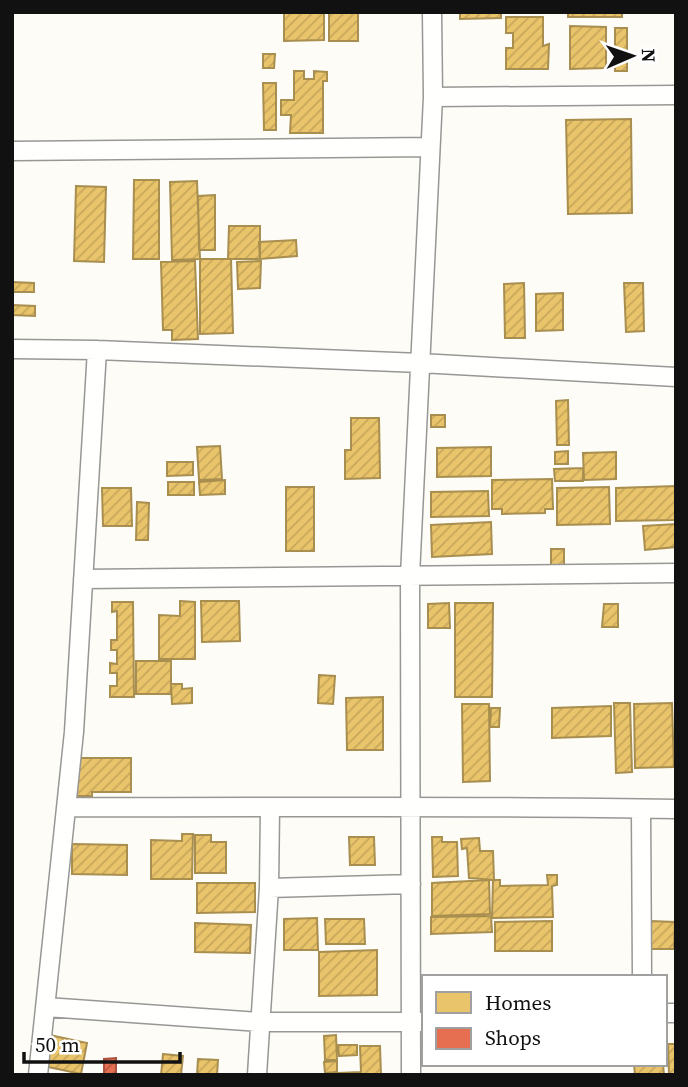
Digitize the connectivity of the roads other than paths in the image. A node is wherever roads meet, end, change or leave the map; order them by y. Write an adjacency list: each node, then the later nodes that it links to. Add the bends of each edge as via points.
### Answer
1 (432, 12): 3 (street)
2 (676, 95): 3 (street)
3 (433, 97): 4 (street)
4 (430, 148): 5 (street); 8 (street)
5 (12, 151)
6 (12, 349): 7 (street)
7 (97, 350): 8 (street); 12 (street)
8 (420, 363): 9 (street); 11 (street)
9 (676, 376)
10 (676, 573): 11 (street)
11 (410, 576): 12 (street); 13 (street)
12 (83, 579): 14 (street)
13 (411, 806): 15 (street); 16 (street); 18 (street)
14 (66, 807): 15 (street); 21 (street)
15 (271, 808): 19 (street)
16 (641, 809): 17 (street); 20 (street)
17 (676, 809)
18 (411, 884): 19 (street); 23 (street)
19 (270, 888): 22 (street)
20 (642, 975)
21 (46, 1007): 22 (street); 24 (street)
22 (261, 1022): 23 (street); 25 (street)
23 (417, 1022): 26 (street)
24 (37, 1075)
25 (257, 1075)
26 (411, 1075)

